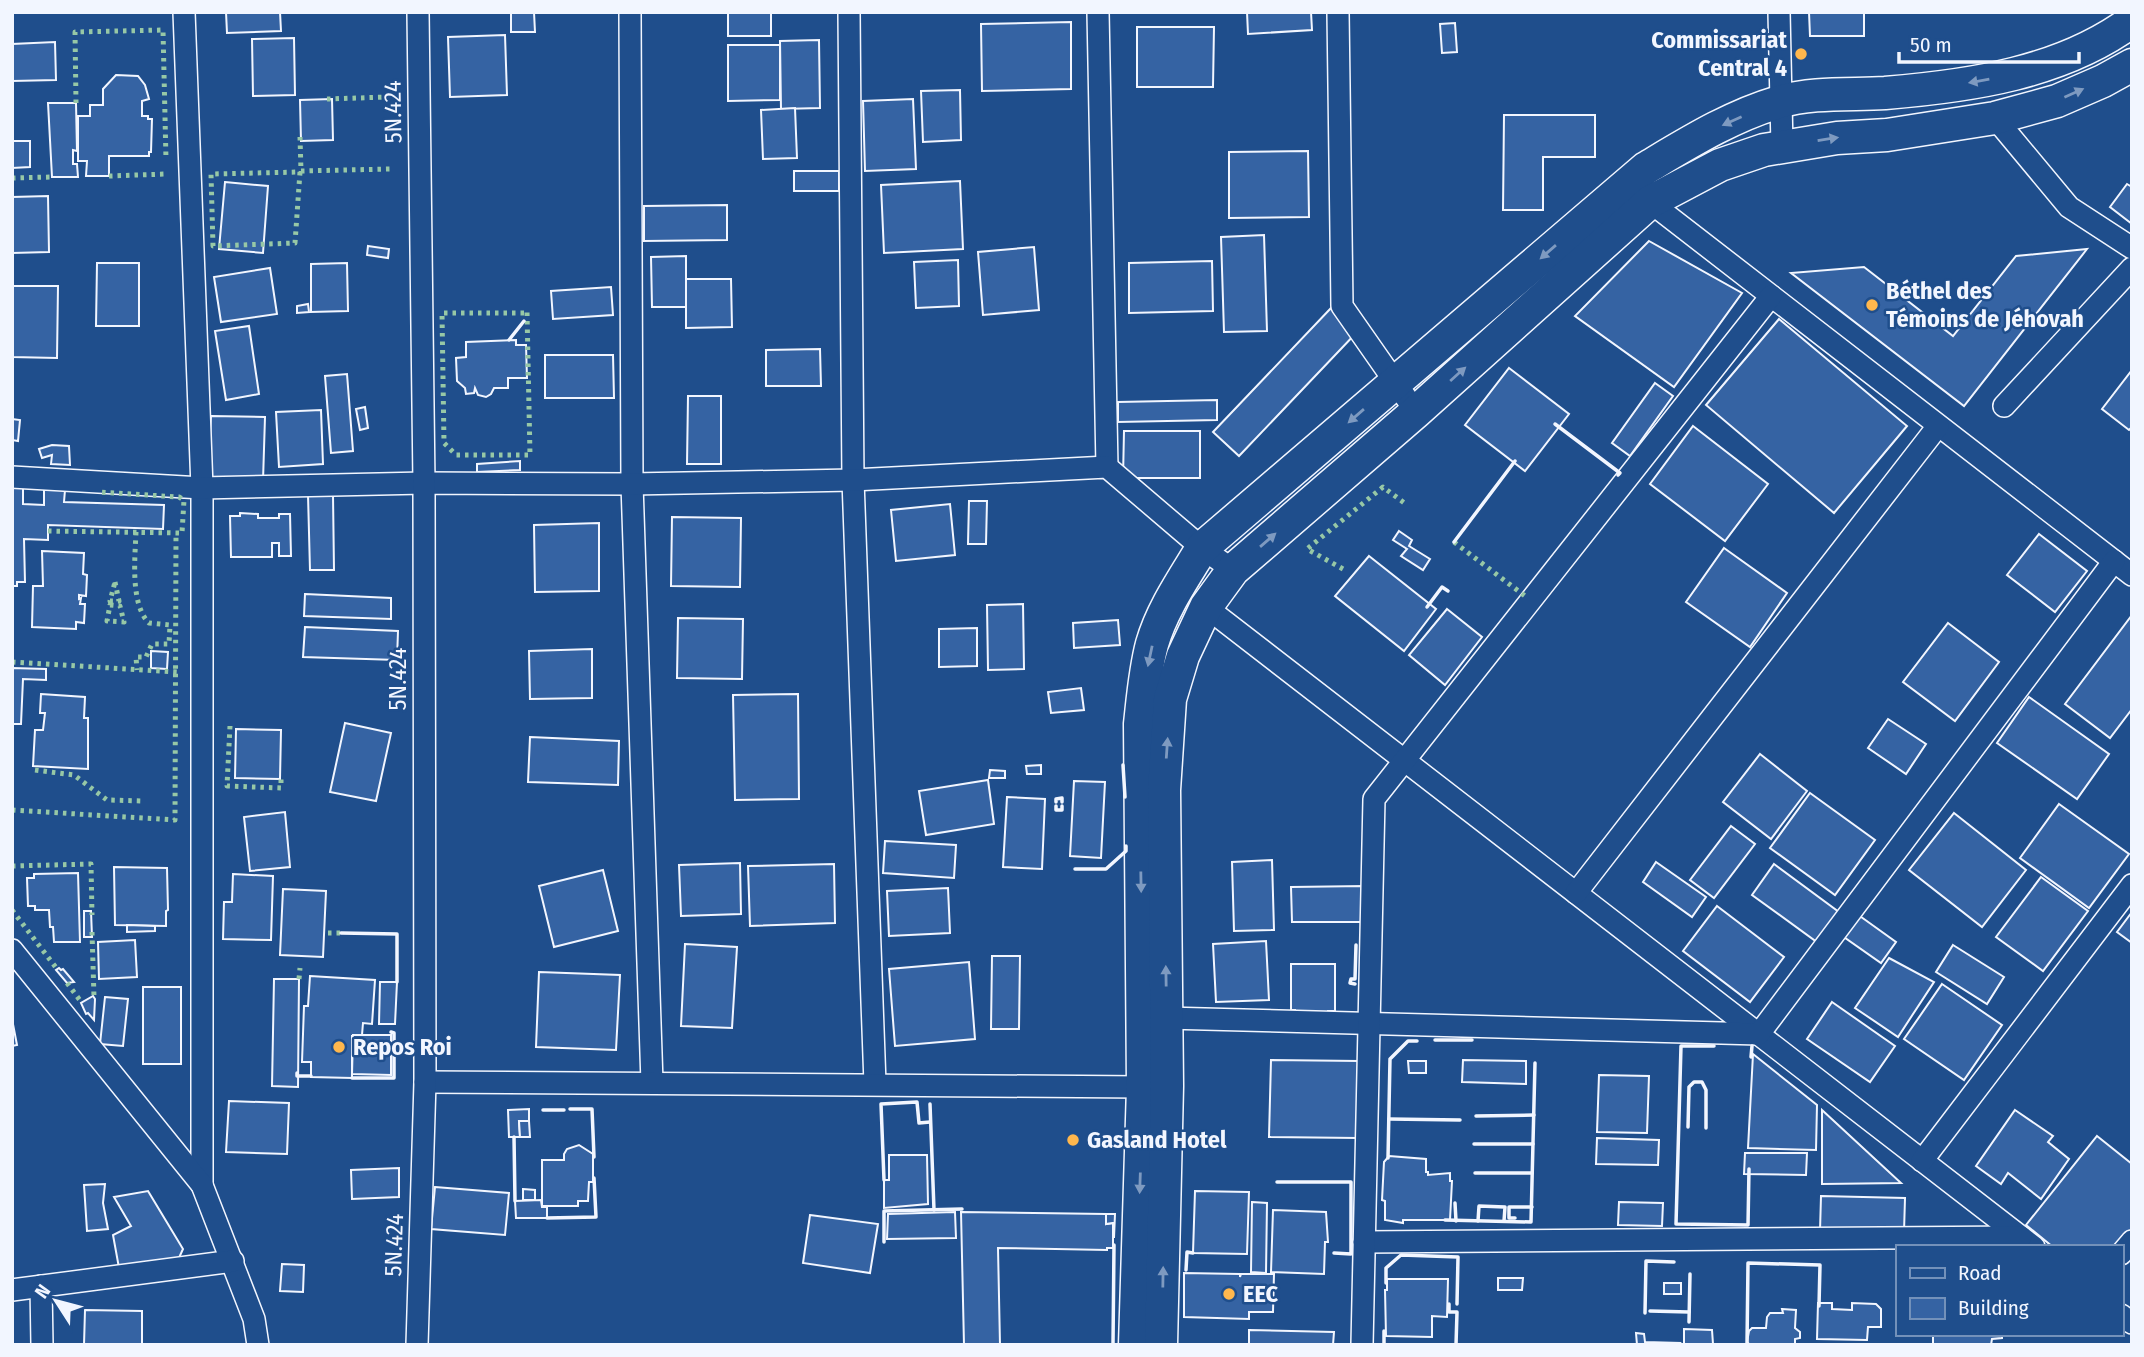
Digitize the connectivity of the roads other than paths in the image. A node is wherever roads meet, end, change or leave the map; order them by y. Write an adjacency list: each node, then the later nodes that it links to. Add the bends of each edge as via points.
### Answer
1 (184, 12): 26 (street)
2 (418, 12): 24 (street, 5N.424)
3 (630, 12): 25 (street)
4 (849, 12): 23 (street)
5 (1098, 12): 21 (street)
6 (1338, 12): 17 (street, via 1342,306)
7 (1779, 12): 10 (street)
8 (2132, 20): 10 (main road, one-way to 10, via 2069,57 1978,82)
9 (2132, 65): 11 (main road, one-way to 9, via 2057,101)
10 (1781, 101): 12 (street); 17 (main road, one-way to 17, via 1705,133 1646,168)
11 (1995, 118): 12 (main road, one-way to 11); 14 (street, via 2069,207)
12 (1782, 147): 13 (main road, via 1720,165)
13 (1650, 202): 16 (street); 19 (main road, one-way to 13)
14 (2132, 248)
15 (2132, 268): 18 (street)
16 (1771, 296): 20 (street); 32 (street)
17 (1396, 383): 19 (street); 27 (main road, one-way to 27)
18 (2004, 406)
19 (1416, 412): 29 (main road, one-way to 19)
20 (1938, 426): 28 (street); 34 (street)
21 (1107, 467): 23 (street); 27 (street)
22 (12, 477): 26 (street)
23 (853, 480): 25 (street); 41 (street)
24 (424, 482): 25 (street); 26 (street); 39 (street, 5N.424)
25 (632, 484): 40 (street)
26 (202, 488): 44 (street)
27 (1202, 548): 29 (street); 42 (main road, one-way to 42, via 1153,641 1144,681 1140,724)
28 (2114, 561): 30 (street); 38 (street)
29 (1233, 570): 31 (main road)
30 (2132, 575)
31 (1206, 607): 32 (street); 36 (main road, one-way to 31, via 1164,790 1170,699 1182,656)
32 (1404, 761): 34 (street); 37 (street, via 1374,799)
33 (2132, 885): 43 (street)
34 (1576, 893): 38 (street)
35 (12, 950): 44 (street)
36 (1166, 1017): 37 (street); 54 (main road, one-way to 36)
37 (1369, 1022): 38 (street); 45 (street)
38 (1759, 1034): 43 (street)
39 (425, 1082): 40 (street); 52 (street, 5N.424)
40 (652, 1083): 41 (street)
41 (876, 1084): 42 (street)
42 (1143, 1087): 53 (main road, one-way to 53)
43 (1922, 1161): 46 (street)
44 (202, 1185): 47 (street)
45 (1364, 1242): 46 (street); 55 (street)
46 (2027, 1242)
47 (233, 1261): 48 (street); 51 (street, via 254,1319)
48 (41, 1286): 49 (street); 50 (street)
49 (12, 1290)
50 (42, 1345)
51 (258, 1345)
52 (417, 1345)
53 (1135, 1345)
54 (1161, 1345)
55 (1362, 1345)

